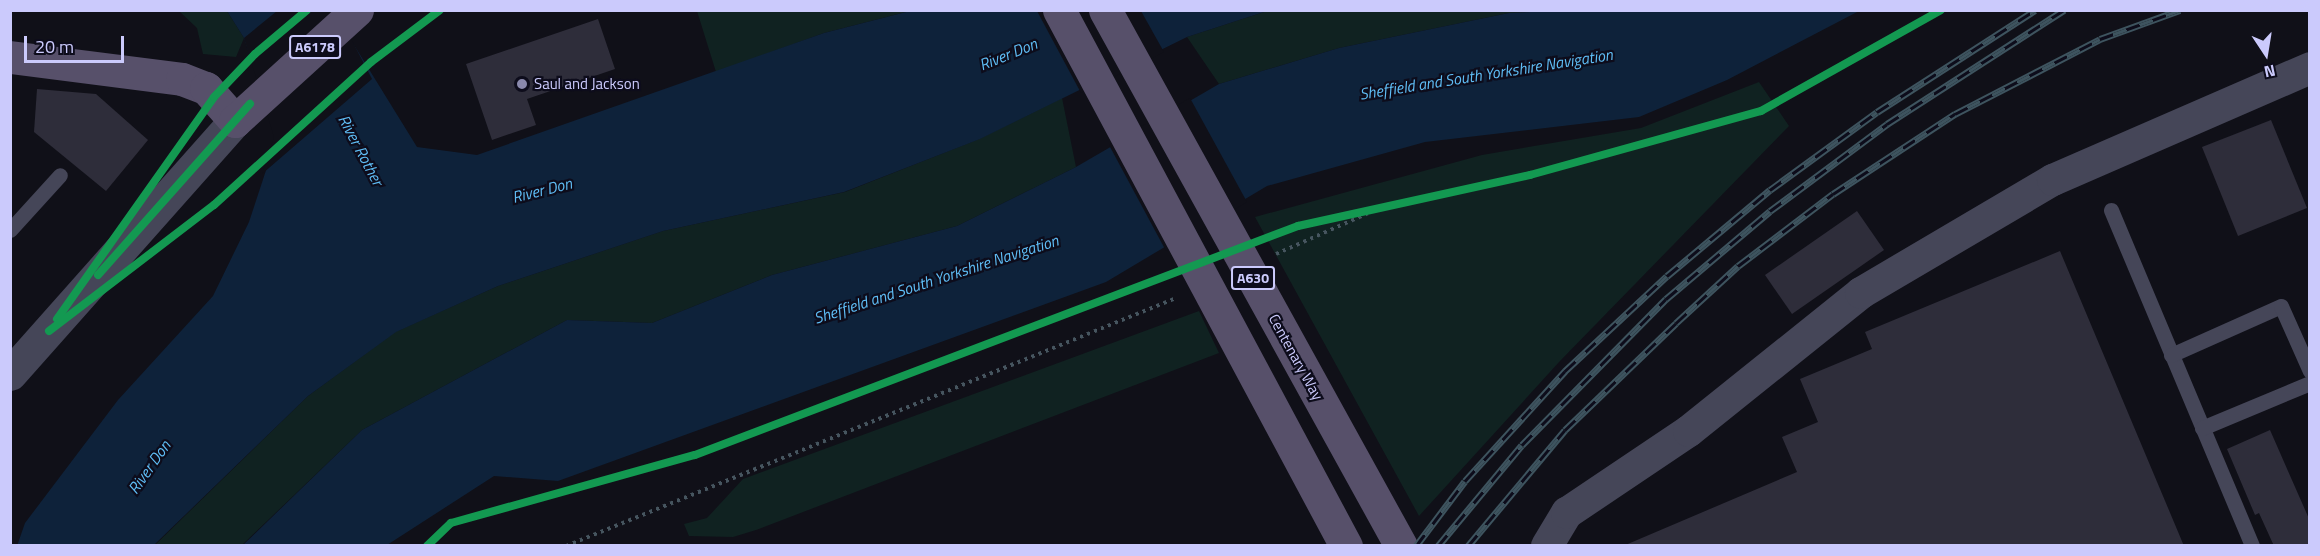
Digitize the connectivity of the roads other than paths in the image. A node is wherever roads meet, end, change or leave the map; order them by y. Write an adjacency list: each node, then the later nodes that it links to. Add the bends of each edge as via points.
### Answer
1 (357, 10): 6 (main road, A6178)
2 (1059, 10): 15 (main road, A630)
3 (1105, 10): 16 (main road, Centenary Way / A630)
4 (10, 57): 6 (main road, via 182,79 206,88)
5 (2310, 68): 17 (street, via 2053,180 1861,293 1689,431 1567,513)
6 (242, 113): 12 (street)
7 (60, 175): 9 (lane)
8 (2110, 210): 10 (lane)
9 (10, 230)
10 (2171, 355): 11 (lane, via 2281,306); 14 (lane)
11 (2310, 371)
12 (10, 374)
13 (2310, 383): 14 (lane)
14 (2202, 428): 18 (lane)
15 (1346, 546)
16 (1401, 546)
17 (1546, 546)
18 (2252, 546)

